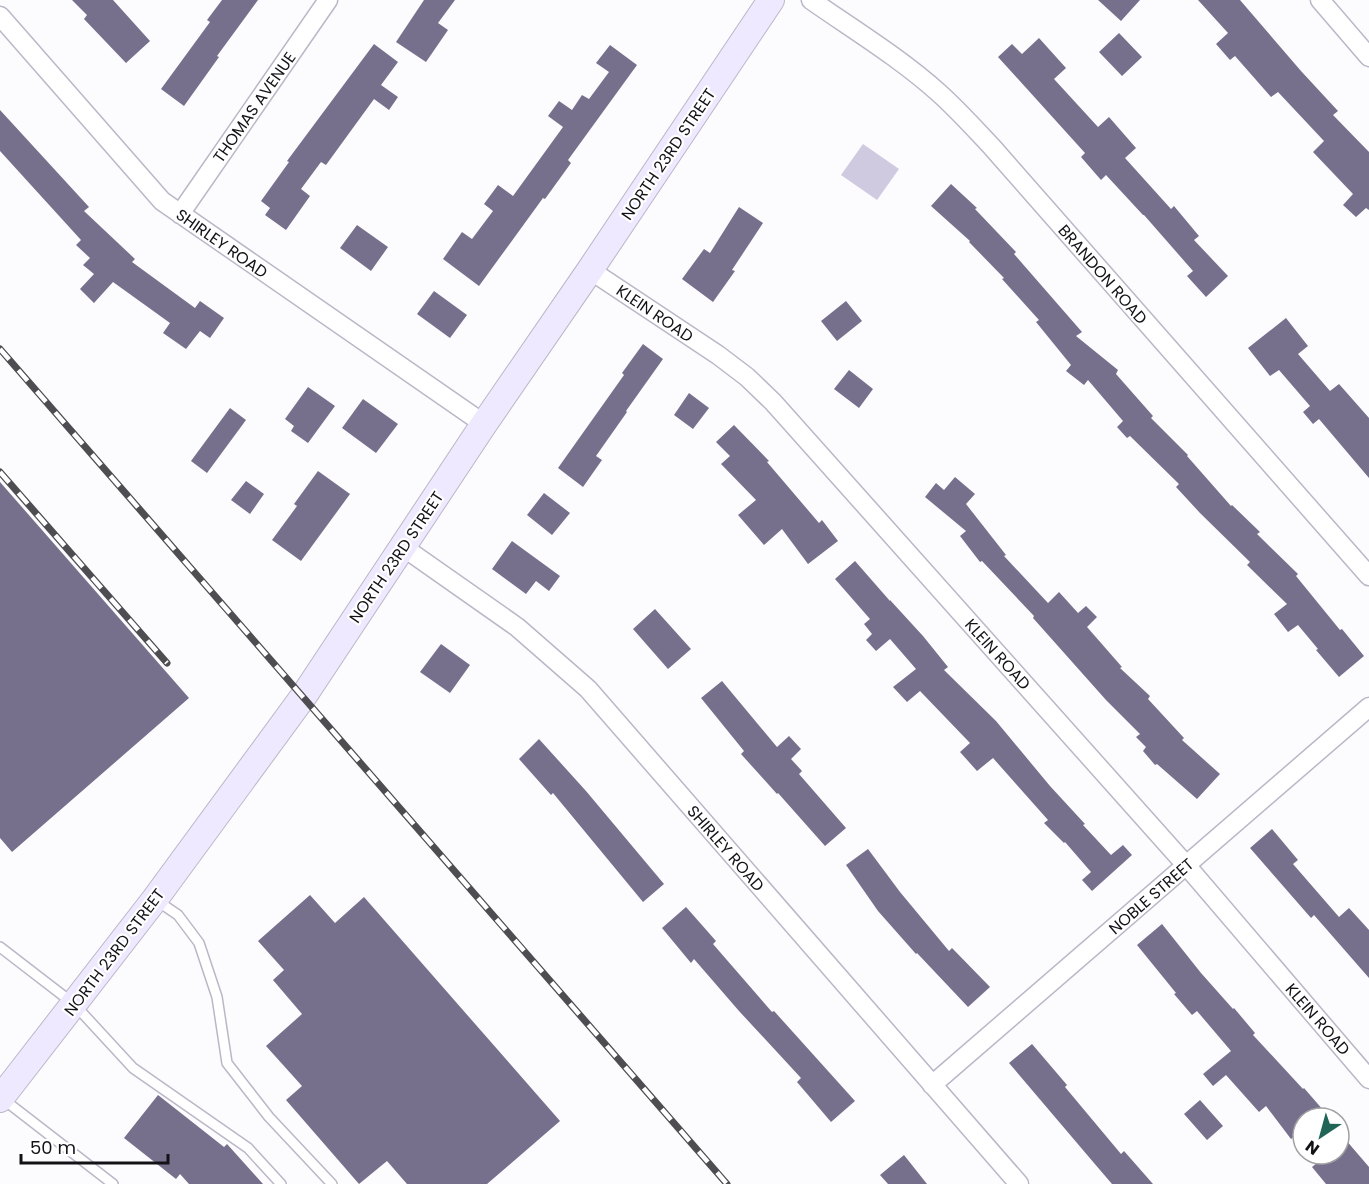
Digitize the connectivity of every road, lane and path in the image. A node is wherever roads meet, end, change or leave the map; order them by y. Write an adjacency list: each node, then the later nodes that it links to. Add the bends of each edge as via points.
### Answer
1 (328, 0): 7 (street, THOMAS AVENUE)
2 (771, 0): 8 (main road, NORTH 23RD STREET)
3 (811, 0): 11 (street, BRANDON ROAD, via 909,68 961,114)
4 (1320, 0): 6 (street)
5 (0, 16): 7 (street, SHIRLEY ROAD, via 140,177)
6 (1369, 57)
7 (180, 214): 9 (street, SHIRLEY ROAD)
8 (590, 270): 9 (main road, NORTH 23RD STREET); 13 (street, KLEIN ROAD, via 718,355 773,402)
9 (484, 424): 10 (main road, NORTH 23RD STREET)
10 (403, 547): 14 (main road, NORTH 23RD STREET, via 303,697); 18 (street, SHIRLEY ROAD, via 517,627 588,689)
11 (1369, 576)
12 (1369, 706): 13 (street, NOBLE STREET)
13 (1186, 865): 17 (street, KLEIN ROAD); 18 (street, NOBLE STREET)
14 (155, 899): 16 (main road, NORTH 23RD STREET); 22 (lane, via 178,915 199,943 217,997 227,1063 269,1118)
15 (0, 947): 16 (lane)
16 (75, 1005): 19 (main road, NORTH 23RD STREET); 21 (lane, via 133,1068 248,1148)
17 (1369, 1078)
18 (933, 1085): 23 (street, SHIRLEY ROAD)
19 (1, 1098): 20 (lane)
20 (113, 1184)
21 (281, 1184)
22 (332, 1184)
23 (1018, 1184)

